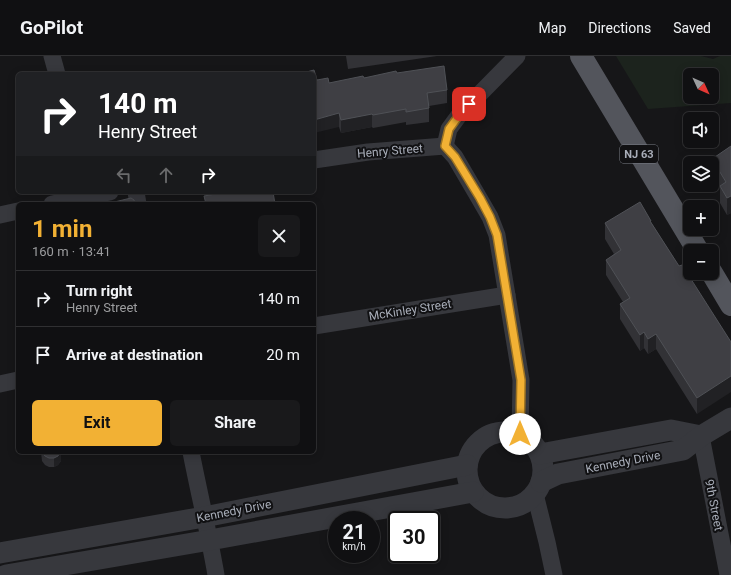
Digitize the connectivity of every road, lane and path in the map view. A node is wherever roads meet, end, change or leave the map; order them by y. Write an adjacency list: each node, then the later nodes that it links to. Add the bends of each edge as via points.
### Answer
1 (52, 56): 4 (street)
2 (517, 56): 5 (street, via 460,114 449,129)
3 (581, 56): 11 (main road, NJ 63)
4 (56, 72)
5 (445, 146): 6 (street, Henry Street, via 375,151); 13 (street, via 455,157 490,217 497,235)
6 (316, 160)
7 (100, 194): 8 (street)
8 (62, 202)
9 (16, 211): 10 (street)
10 (0, 215)
11 (694, 244)
12 (716, 280): 14 (main road)
13 (507, 295): 15 (street, McKinley Street); 19 (street, via 521,380)
14 (731, 305)
15 (316, 326)
16 (16, 380): 17 (street)
17 (0, 384)
18 (731, 418): 20 (street, Kennedy Drive)
19 (520, 434): 22 (street, via 532,442); 23 (street, via 507,431 493,433 480,440 471,451)
20 (701, 436): 22 (street, Kennedy Drive, via 671,430); 24 (street, Kennedy Drive, via 683,450 558,474); 34 (street, 9th Street)
21 (190, 454): 26 (street)
22 (540, 454): 24 (street, via 543,468)
23 (467, 465): 25 (street, via 468,479); 26 (street, Kennedy Drive)
24 (538, 488): 25 (street, via 524,503 510,508 496,507 483,501); 33 (street)
25 (473, 492): 28 (street, Kennedy Drive)
26 (204, 517): 27 (street, Kennedy Drive); 28 (street)
27 (77, 540): 29 (street, Kennedy Drive); 30 (street)
28 (210, 540): 30 (street, Kennedy Drive); 32 (street)
29 (0, 553)
30 (81, 562): 31 (street, Kennedy Drive)
31 (6, 575)
32 (216, 575)
33 (554, 575)
34 (728, 575)

